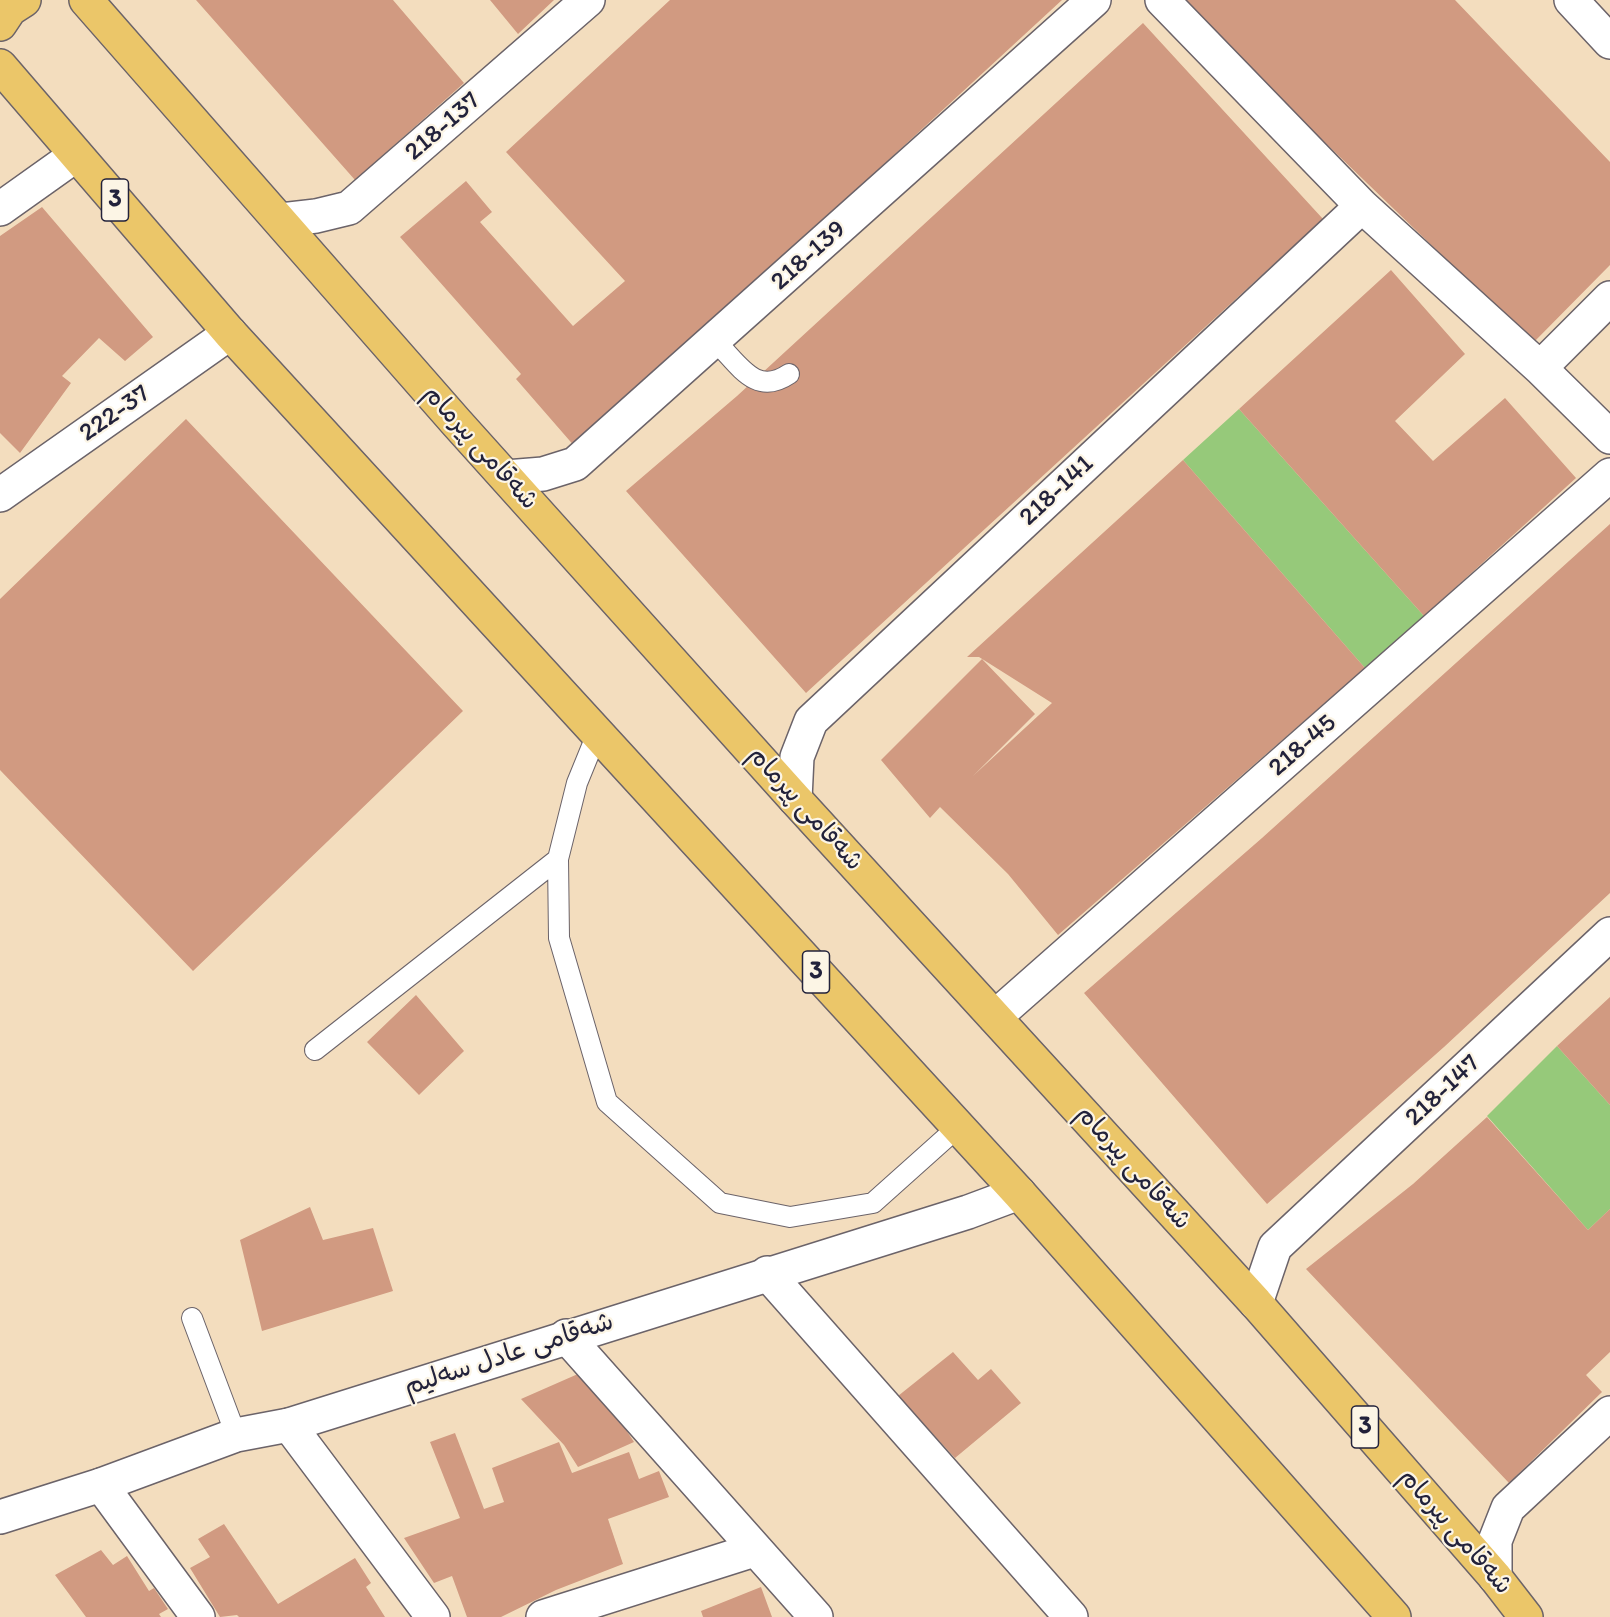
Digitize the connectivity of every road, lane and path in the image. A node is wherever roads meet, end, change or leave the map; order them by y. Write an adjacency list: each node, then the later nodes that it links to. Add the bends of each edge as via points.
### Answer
1 (24, 0): 7 (highway, via 10,9)
2 (588, 0): 13 (street, 218-137, via 349,208)
3 (1094, 0): 16 (street, 218-139)
4 (1162, 0): 11 (street)
5 (1571, 0): 8 (street)
6 (92, 3): 13 (highway, شەقامی پیرمام / 3)
7 (0, 24)
8 (1610, 42)
9 (0, 66): 10 (highway, 3)
10 (76, 155): 12 (street); 15 (highway, 3)
11 (1362, 206): 17 (street); 24 (street, 218-141, via 811,721 797,757)
12 (0, 209)
13 (281, 220): 21 (highway, شەقامی پیرمام / 3)
14 (1610, 298): 17 (street)
15 (230, 333): 22 (street, 222-37); 23 (highway, 3)
16 (716, 341): 18 (lane, via 756,381 776,383); 21 (street, 218-139, via 575,464 543,474)
17 (1540, 368): 19 (street)
18 (789, 374)
19 (1610, 437)
20 (1610, 475): 27 (street, 218-45)
21 (506, 477): 24 (highway, شەقامی پیرمام / 3)
22 (0, 495)
23 (597, 734): 25 (lane, via 577,783); 29 (highway, 3)
24 (795, 799): 27 (highway, شەقامی پیرمام / 3)
25 (558, 859): 28 (lane); 29 (lane, via 560,938 607,1102 720,1203 790,1217 873,1203)
26 (1610, 934): 32 (street, 218-147, via 1275,1247)
27 (995, 1017): 32 (highway, شەقامی پیرمام / 3)
28 (315, 1050)
29 (958, 1127): 30 (highway, 3)
30 (1018, 1193): 31 (street, شەقامی عادل سەلیم); 47 (highway, 3)
31 (767, 1273): 34 (street, شەقامی عادل سەلیم); 46 (street)
32 (1256, 1303): 41 (highway, شەقامی پیرمام / 3)
33 (192, 1318): 37 (lane)
34 (566, 1336): 36 (street, شەقامی عادل سەلیم); 40 (street)
35 (1610, 1413): 41 (street, via 1508,1509 1495,1541)
36 (289, 1425): 37 (street, شەقامی عادل سەلیم); 43 (street)
37 (236, 1435): 38 (street, شەقامی عادل سەلیم)
38 (101, 1485): 39 (street, شەقامی عادل سەلیم); 42 (street)
39 (0, 1517)
40 (754, 1550): 44 (street); 45 (street)
41 (1495, 1577): 48 (highway, شەقامی پیرمام / 3)
42 (198, 1617)
43 (433, 1617)
44 (543, 1617)
45 (816, 1617)
46 (1071, 1617)
47 (1394, 1617)
48 (1526, 1617)

